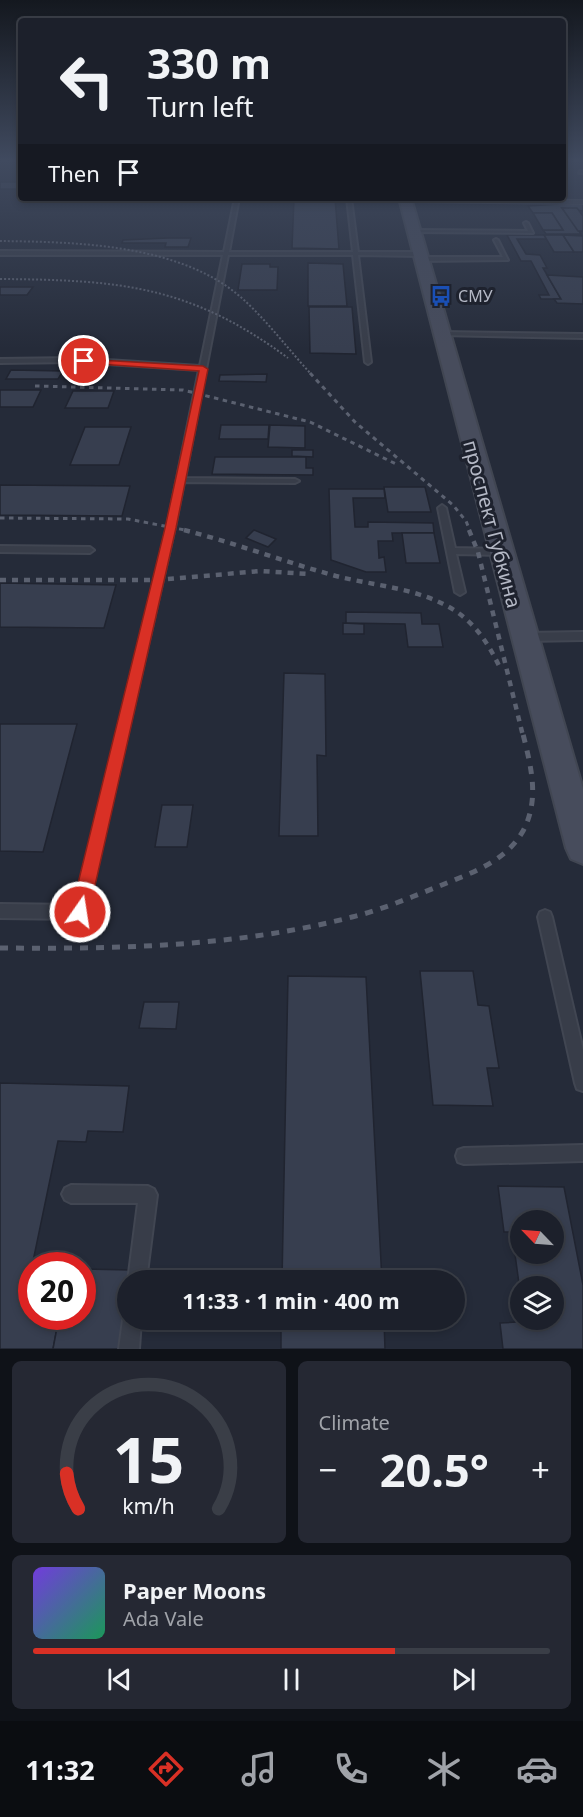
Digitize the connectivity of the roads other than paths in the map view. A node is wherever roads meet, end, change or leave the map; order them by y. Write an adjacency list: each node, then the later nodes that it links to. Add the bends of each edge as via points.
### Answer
1 (232, 224): 8 (lane)
2 (352, 224): 9 (lane)
3 (412, 224): 5 (main road, проспект Губкина)
4 (527, 224): 5 (lane, via 531,232)
5 (414, 231): 10 (main road, проспект Губкина)
6 (496, 240): 10 (lane, via 506,259)
7 (0, 253): 8 (lane)
8 (226, 254): 9 (lane); 17 (lane)
9 (356, 254): 10 (lane); 16 (lane)
10 (422, 257): 11 (main road, проспект Губкина)
11 (442, 334): 12 (lane); 24 (main road, проспект Губкина)
12 (476, 334): 13 (lane); 14 (lane)
13 (583, 336)
14 (484, 338)
15 (0, 361): 17 (lane, via 126,362)
16 (368, 362)
17 (203, 369): 18 (lane)
18 (181, 480): 19 (lane); 30 (lane, via 80,912)
19 (295, 481)
20 (442, 508): 23 (lane)
21 (0, 549): 22 (lane)
22 (90, 550)
23 (451, 551): 24 (lane); 25 (lane)
24 (500, 552): 27 (main road, проспект Губкина)
25 (460, 592)
26 (583, 636): 27 (lane)
27 (523, 637): 28 (main road, проспект Губкина)
28 (574, 789): 29 (main road, проспект Губкина)
29 (583, 848)
30 (0, 911)
31 (545, 917): 32 (lane)
32 (583, 1083)
33 (583, 1153): 34 (lane)
34 (465, 1156)
35 (71, 1194): 36 (lane, via 148,1196)
36 (138, 1270)
37 (131, 1330): 38 (lane)
38 (129, 1349)

